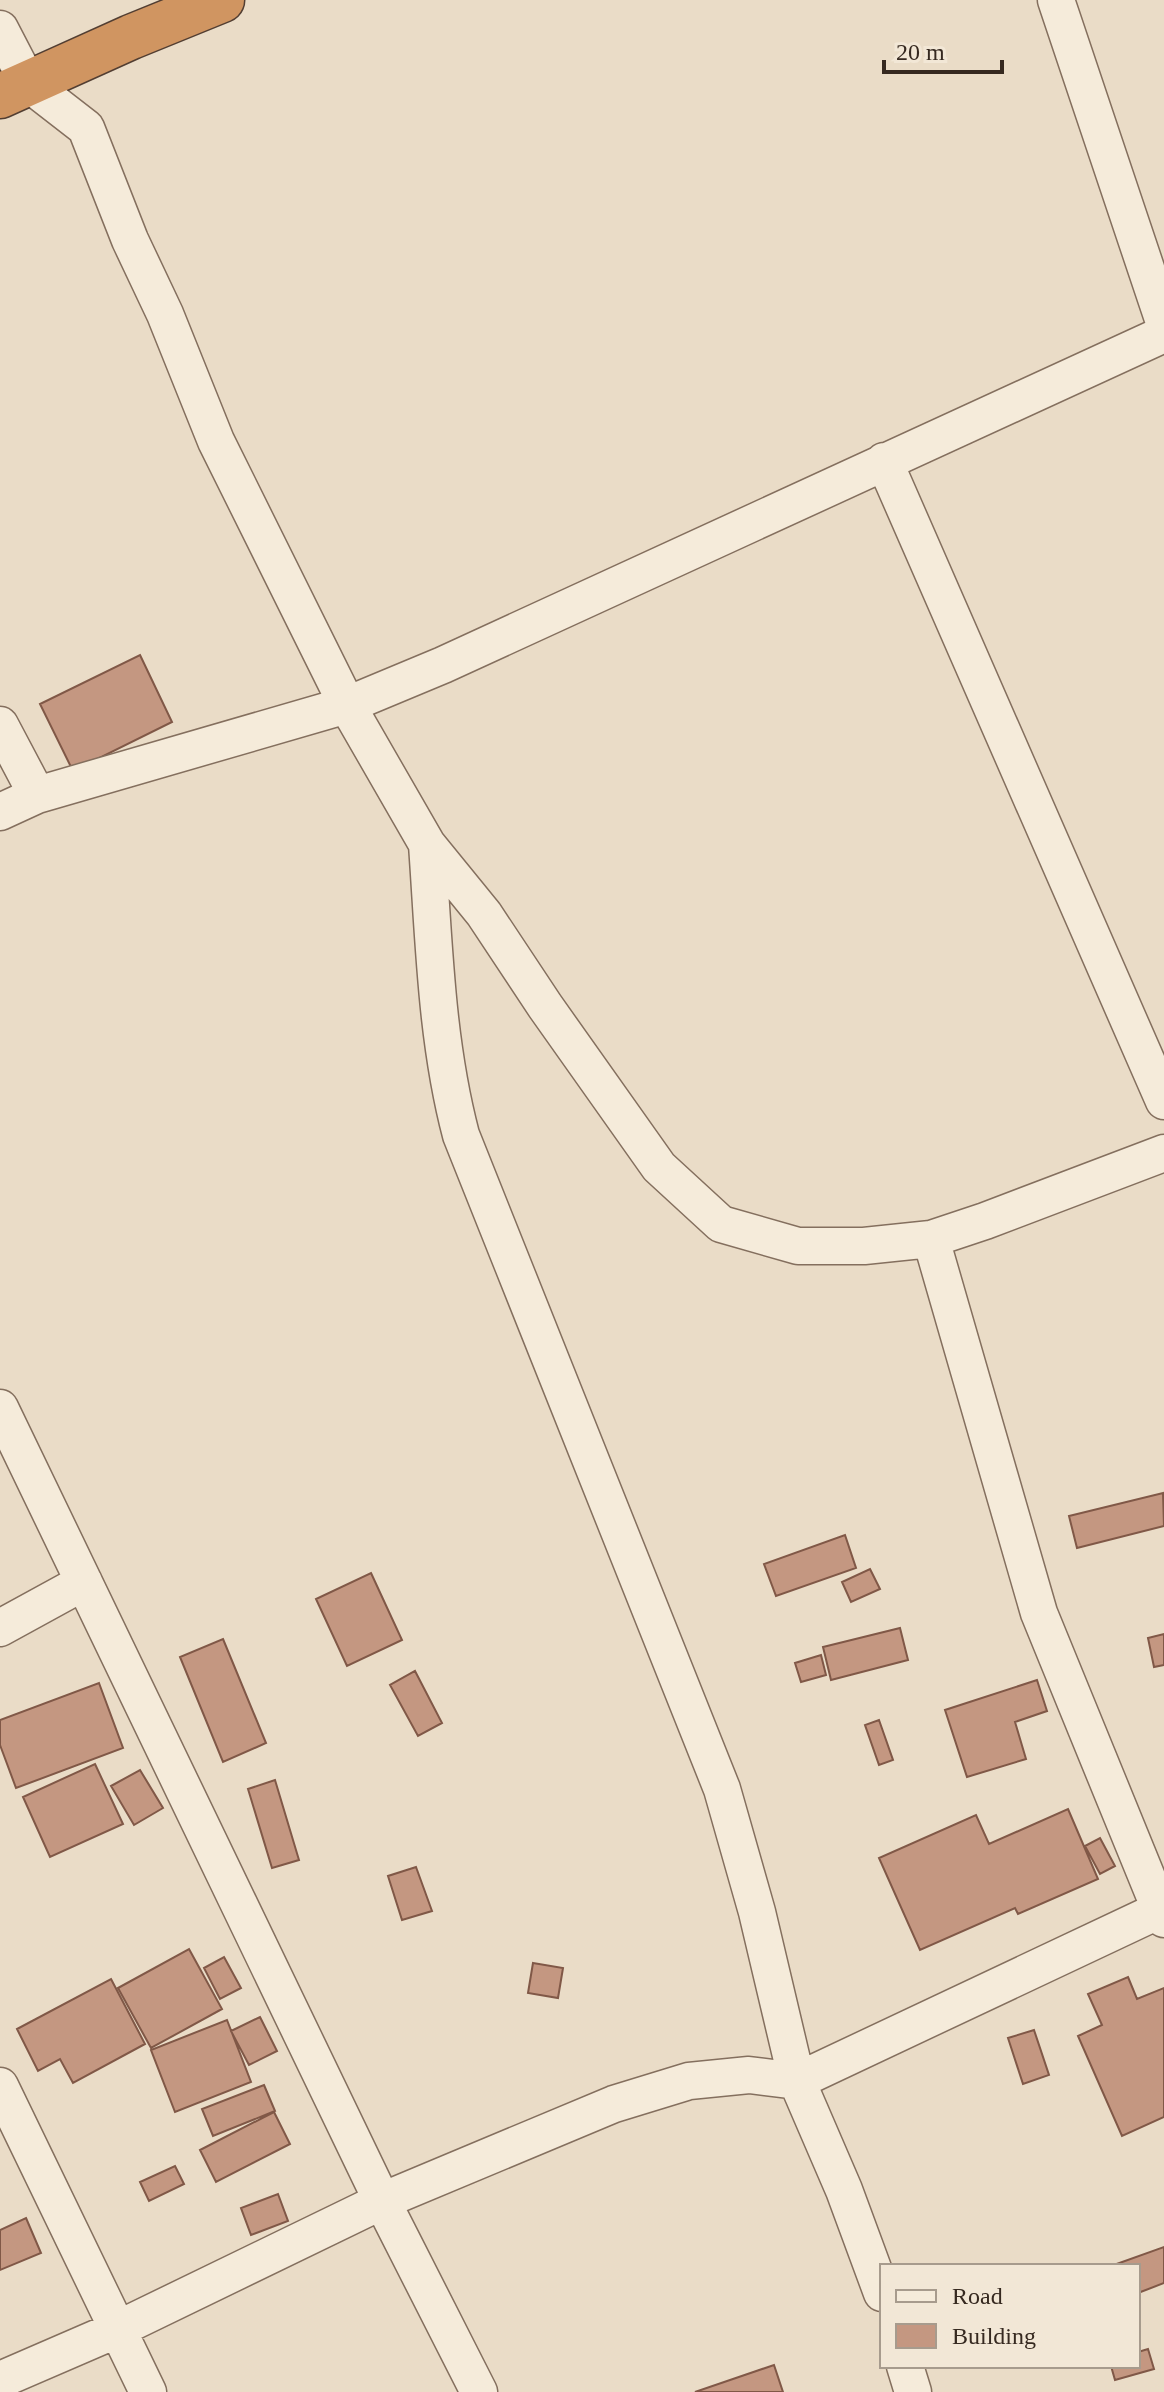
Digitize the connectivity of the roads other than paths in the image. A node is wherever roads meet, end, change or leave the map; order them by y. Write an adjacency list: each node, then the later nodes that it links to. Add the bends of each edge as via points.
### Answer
1 (222, 0): 4 (highway)
2 (1056, 0): 5 (street)
3 (0, 29): 4 (street)
4 (14, 89): 8 (street, via 86,128 216,441)
5 (1164, 322)
6 (1164, 334): 7 (street)
7 (884, 461): 8 (street); 13 (street)
8 (347, 705): 10 (street); 12 (street)
9 (0, 725): 10 (street)
10 (37, 795): 11 (street)
11 (0, 812)
12 (427, 844): 15 (street, via 484,914 659,1167 721,1224 798,1246); 20 (street, via 440,1028 461,1135 722,1789)
13 (1164, 1101)
14 (1164, 1153): 15 (street)
15 (931, 1239): 19 (street, via 1039,1613)
16 (0, 1408): 17 (street)
17 (84, 1582): 18 (street); 22 (street)
18 (0, 1628)
19 (1162, 1912): 20 (street)
20 (797, 2081): 22 (street, via 749,2075 689,2081 614,2104); 23 (street)
21 (0, 2086): 24 (street)
22 (382, 2201): 24 (street); 28 (street)
23 (880, 2288)
24 (118, 2329): 26 (street); 27 (street)
25 (906, 2368): 29 (street)
26 (0, 2380)
27 (148, 2392)
28 (479, 2392)
29 (913, 2392)

